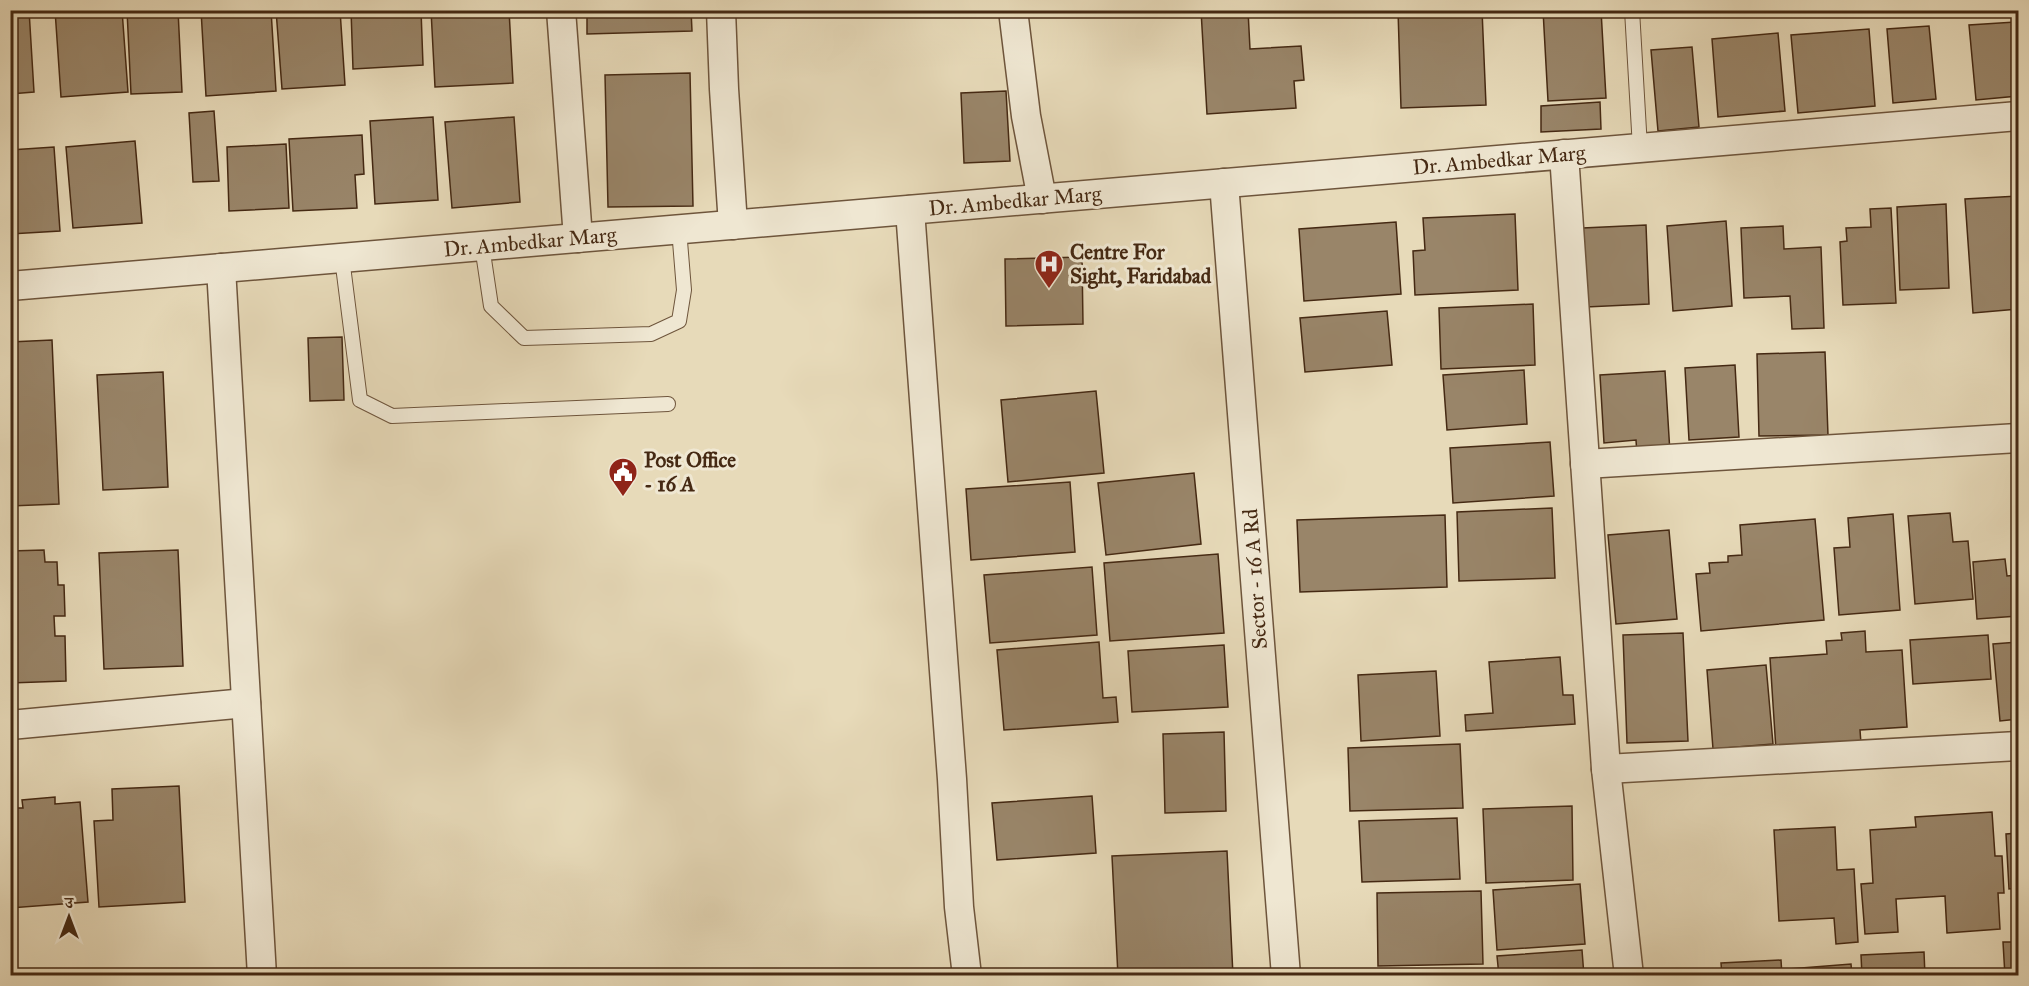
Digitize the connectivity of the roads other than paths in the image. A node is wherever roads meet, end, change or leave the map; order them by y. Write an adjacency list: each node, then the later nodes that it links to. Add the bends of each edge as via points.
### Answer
1 (561, 10): 13 (street)
2 (721, 10): 11 (street)
3 (1013, 10): 9 (street, via 1026,116)
4 (1632, 10): 6 (lane)
5 (2019, 116): 6 (street, Dr. Ambedkar Marg)
6 (1640, 148): 7 (street, Dr. Ambedkar Marg)
7 (1564, 154): 8 (street, Dr. Ambedkar Marg); 20 (street)
8 (1224, 183): 9 (street, Dr. Ambedkar Marg); 27 (street, Sector - 16 A Rd)
9 (1042, 199): 10 (street, Dr. Ambedkar Marg)
10 (910, 210): 11 (street, Dr. Ambedkar Marg); 26 (street)
11 (733, 225): 12 (street, Dr. Ambedkar Marg)
12 (680, 230): 13 (street, Dr. Ambedkar Marg); 14 (lane, via 684,290 680,321 651,334 524,338 491,306)
13 (578, 238): 14 (street, Dr. Ambedkar Marg)
14 (482, 246): 15 (street, Dr. Ambedkar Marg)
15 (342, 258): 16 (street, Dr. Ambedkar Marg); 18 (lane, via 360,400 392,416)
16 (221, 268): 17 (street, Dr. Ambedkar Marg); 21 (street)
17 (10, 286)
18 (668, 404)
19 (2019, 438): 20 (street)
20 (1585, 464): 24 (street)
21 (246, 703): 22 (street); 25 (street)
22 (10, 725)
23 (2019, 746): 24 (street)
24 (1606, 769): 28 (street)
25 (262, 975)
26 (967, 975)
27 (1286, 975)
28 (1629, 975)

